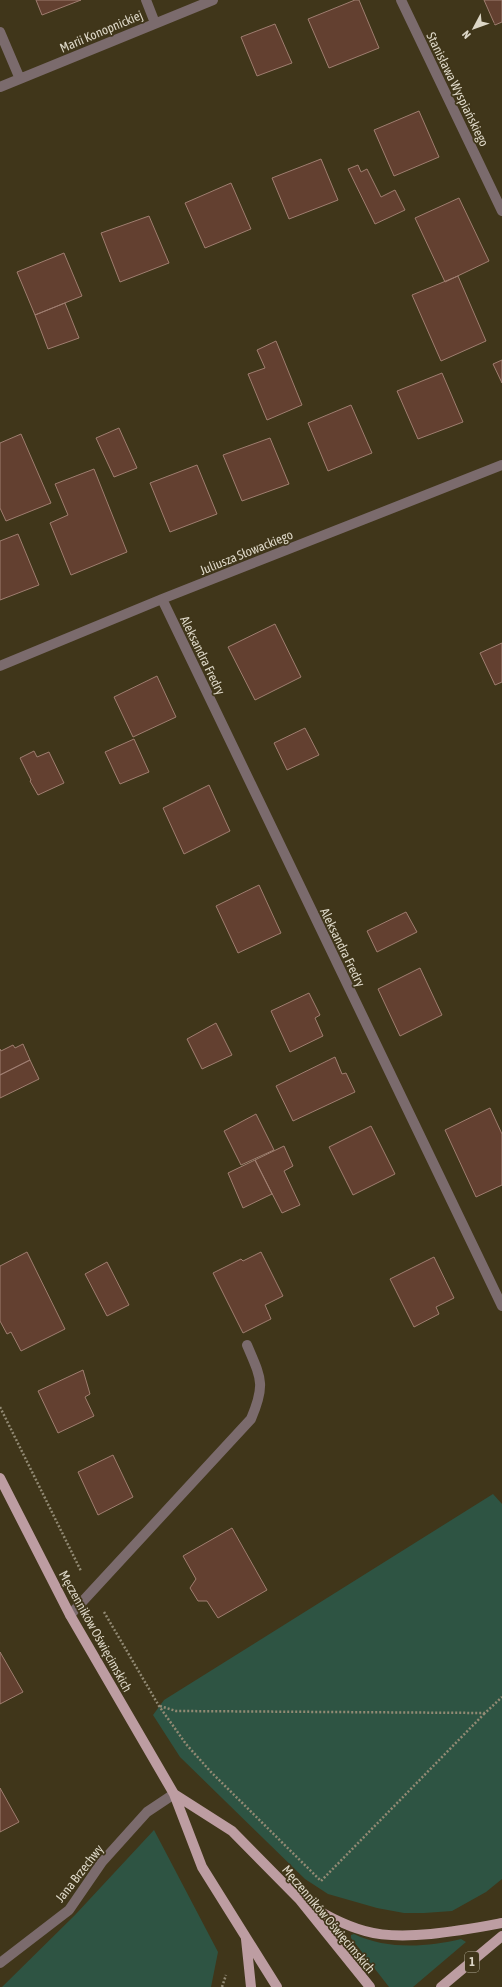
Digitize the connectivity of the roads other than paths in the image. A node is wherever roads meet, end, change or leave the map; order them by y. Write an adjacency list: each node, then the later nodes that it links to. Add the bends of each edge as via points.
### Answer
1 (146, 0): 4 (street)
2 (213, 0): 4 (street, Marii Konopnickiej)
3 (401, 0): 8 (street, Stanisława Wyspiańskiego)
4 (155, 23): 6 (street, Marii Konopnickiej)
5 (0, 32): 6 (street)
6 (20, 79): 7 (street, Marii Konopnickiej)
7 (0, 86)
8 (502, 211)
9 (502, 465): 10 (street, Juliusza Słowackiego)
10 (162, 600): 11 (street, Juliusza Słowackiego); 12 (street, Aleksandra Fredry)
11 (0, 666)
12 (502, 1306)
13 (247, 1345): 15 (street, via 261,1378 261,1390 251,1419)
14 (0, 1478): 15 (main road, Męczenników Oświęcimskich)
15 (70, 1615): 16 (main road, Męczenników Oświęcimskich)
16 (174, 1794): 17 (main road, Męczenników Oświęcimskich, via 232,1831); 20 (main road, Męczenników Oświęcimskich, via 202,1866); 21 (street, Jana Brzechwy, via 147,1812 102,1862 69,1910)
17 (300, 1900): 18 (main road, via 336,1921 367,1932 421,1934); 24 (main road, Męczenników Oświęcimskich)
18 (502, 1923)
19 (502, 1936): 25 (main road, 1)
20 (246, 1937): 22 (main road); 23 (main road, Męczenników Oświęcimskich)
21 (0, 1963)
22 (251, 1987)
23 (277, 1987)
24 (370, 1987)
25 (441, 1987)

